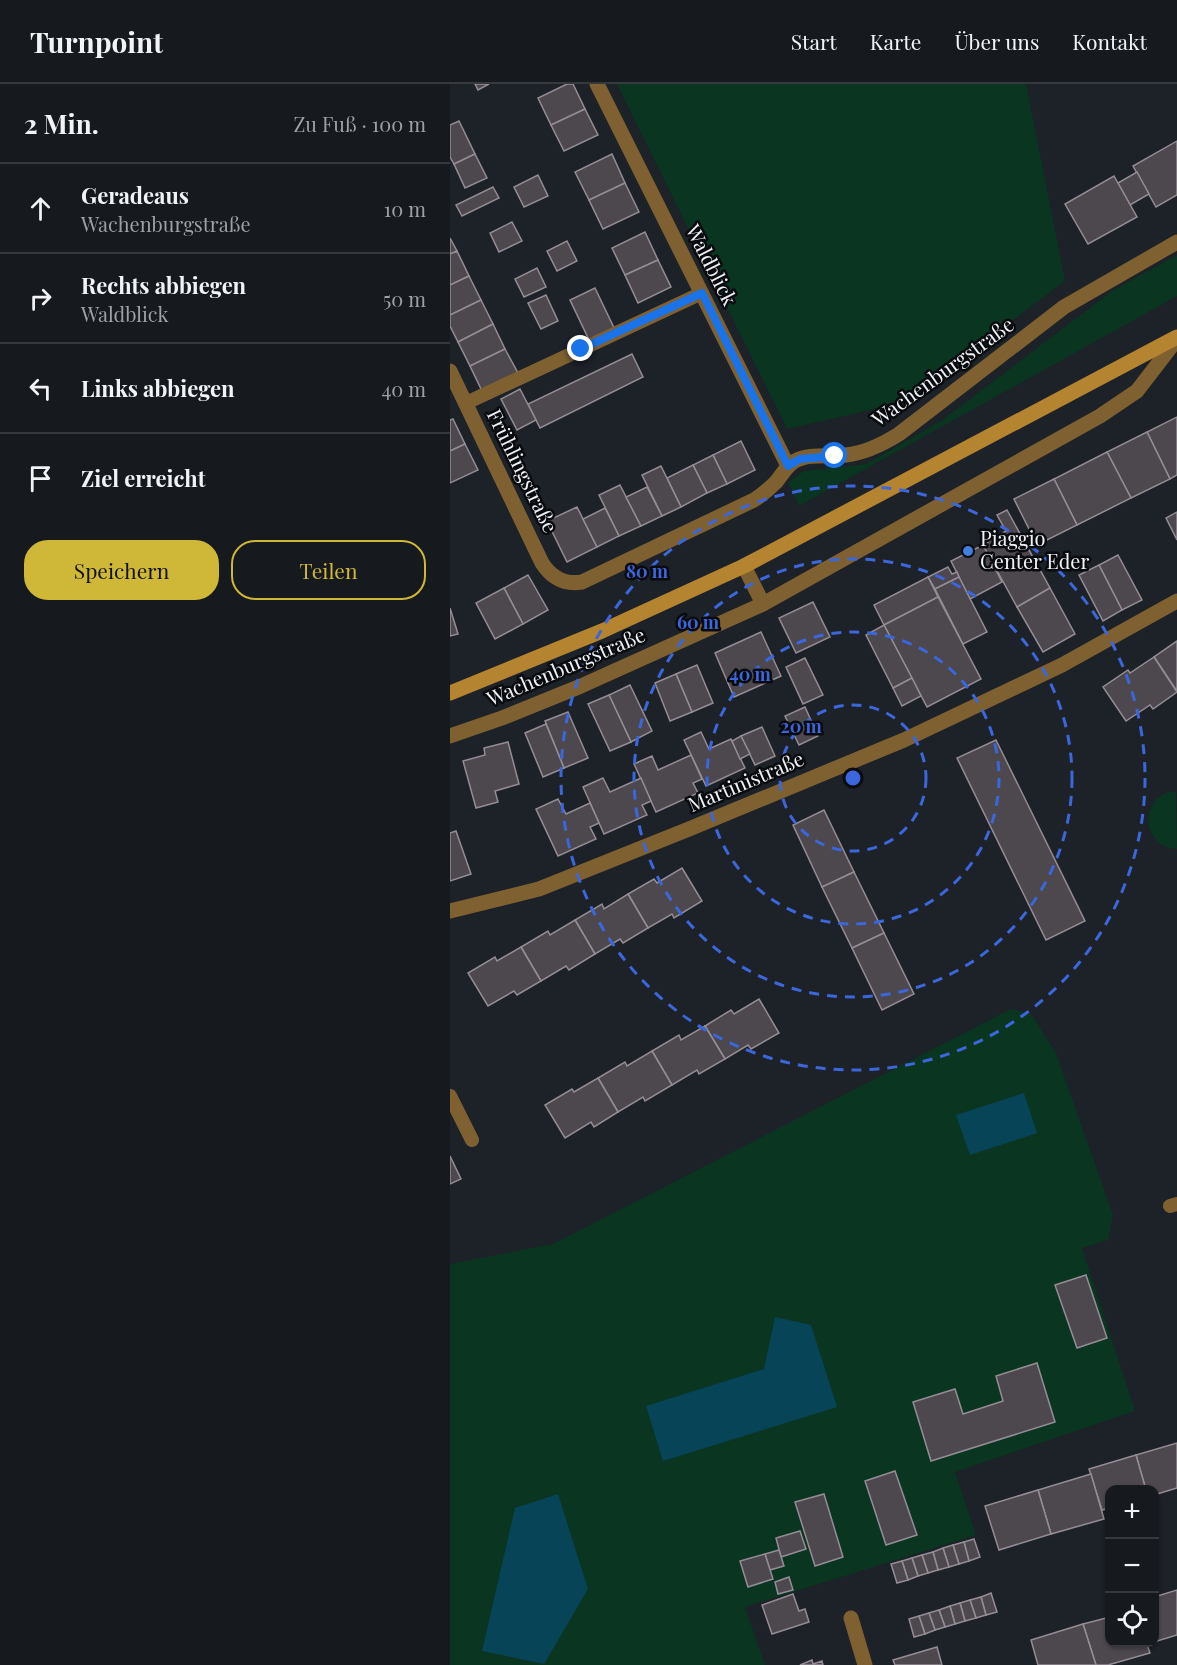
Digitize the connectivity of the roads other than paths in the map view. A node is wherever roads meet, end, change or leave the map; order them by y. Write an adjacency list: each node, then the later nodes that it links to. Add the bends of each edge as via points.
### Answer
1 (597, 84): 3 (street, Waldblick)
2 (1177, 242): 7 (street, Wachenburgstraße, via 1064,308 886,442 858,453 800,459)
3 (702, 293): 6 (lane); 7 (street, Waldblick)
4 (1177, 338): 8 (main road, Wachenburgstraße); 10 (street, Wachenburgstraße, via 1137,391 1100,416)
5 (450, 371): 6 (street, Frühlingstraße)
6 (466, 403): 7 (street, Frühlingstraße, via 542,563 565,582 587,581 754,500)
7 (788, 466)
8 (744, 566): 10 (street); 11 (main road, Wachenburgstraße, via 602,632)
9 (1177, 601): 13 (street, Martinistraße, via 1062,665 904,740 538,889)
10 (763, 604): 12 (street, Wachenburgstraße, via 581,686)
11 (450, 693)
12 (450, 736)
13 (450, 911)
14 (450, 1096): 15 (lane)
15 (471, 1140)
16 (851, 1618): 17 (street)
17 (865, 1665)

